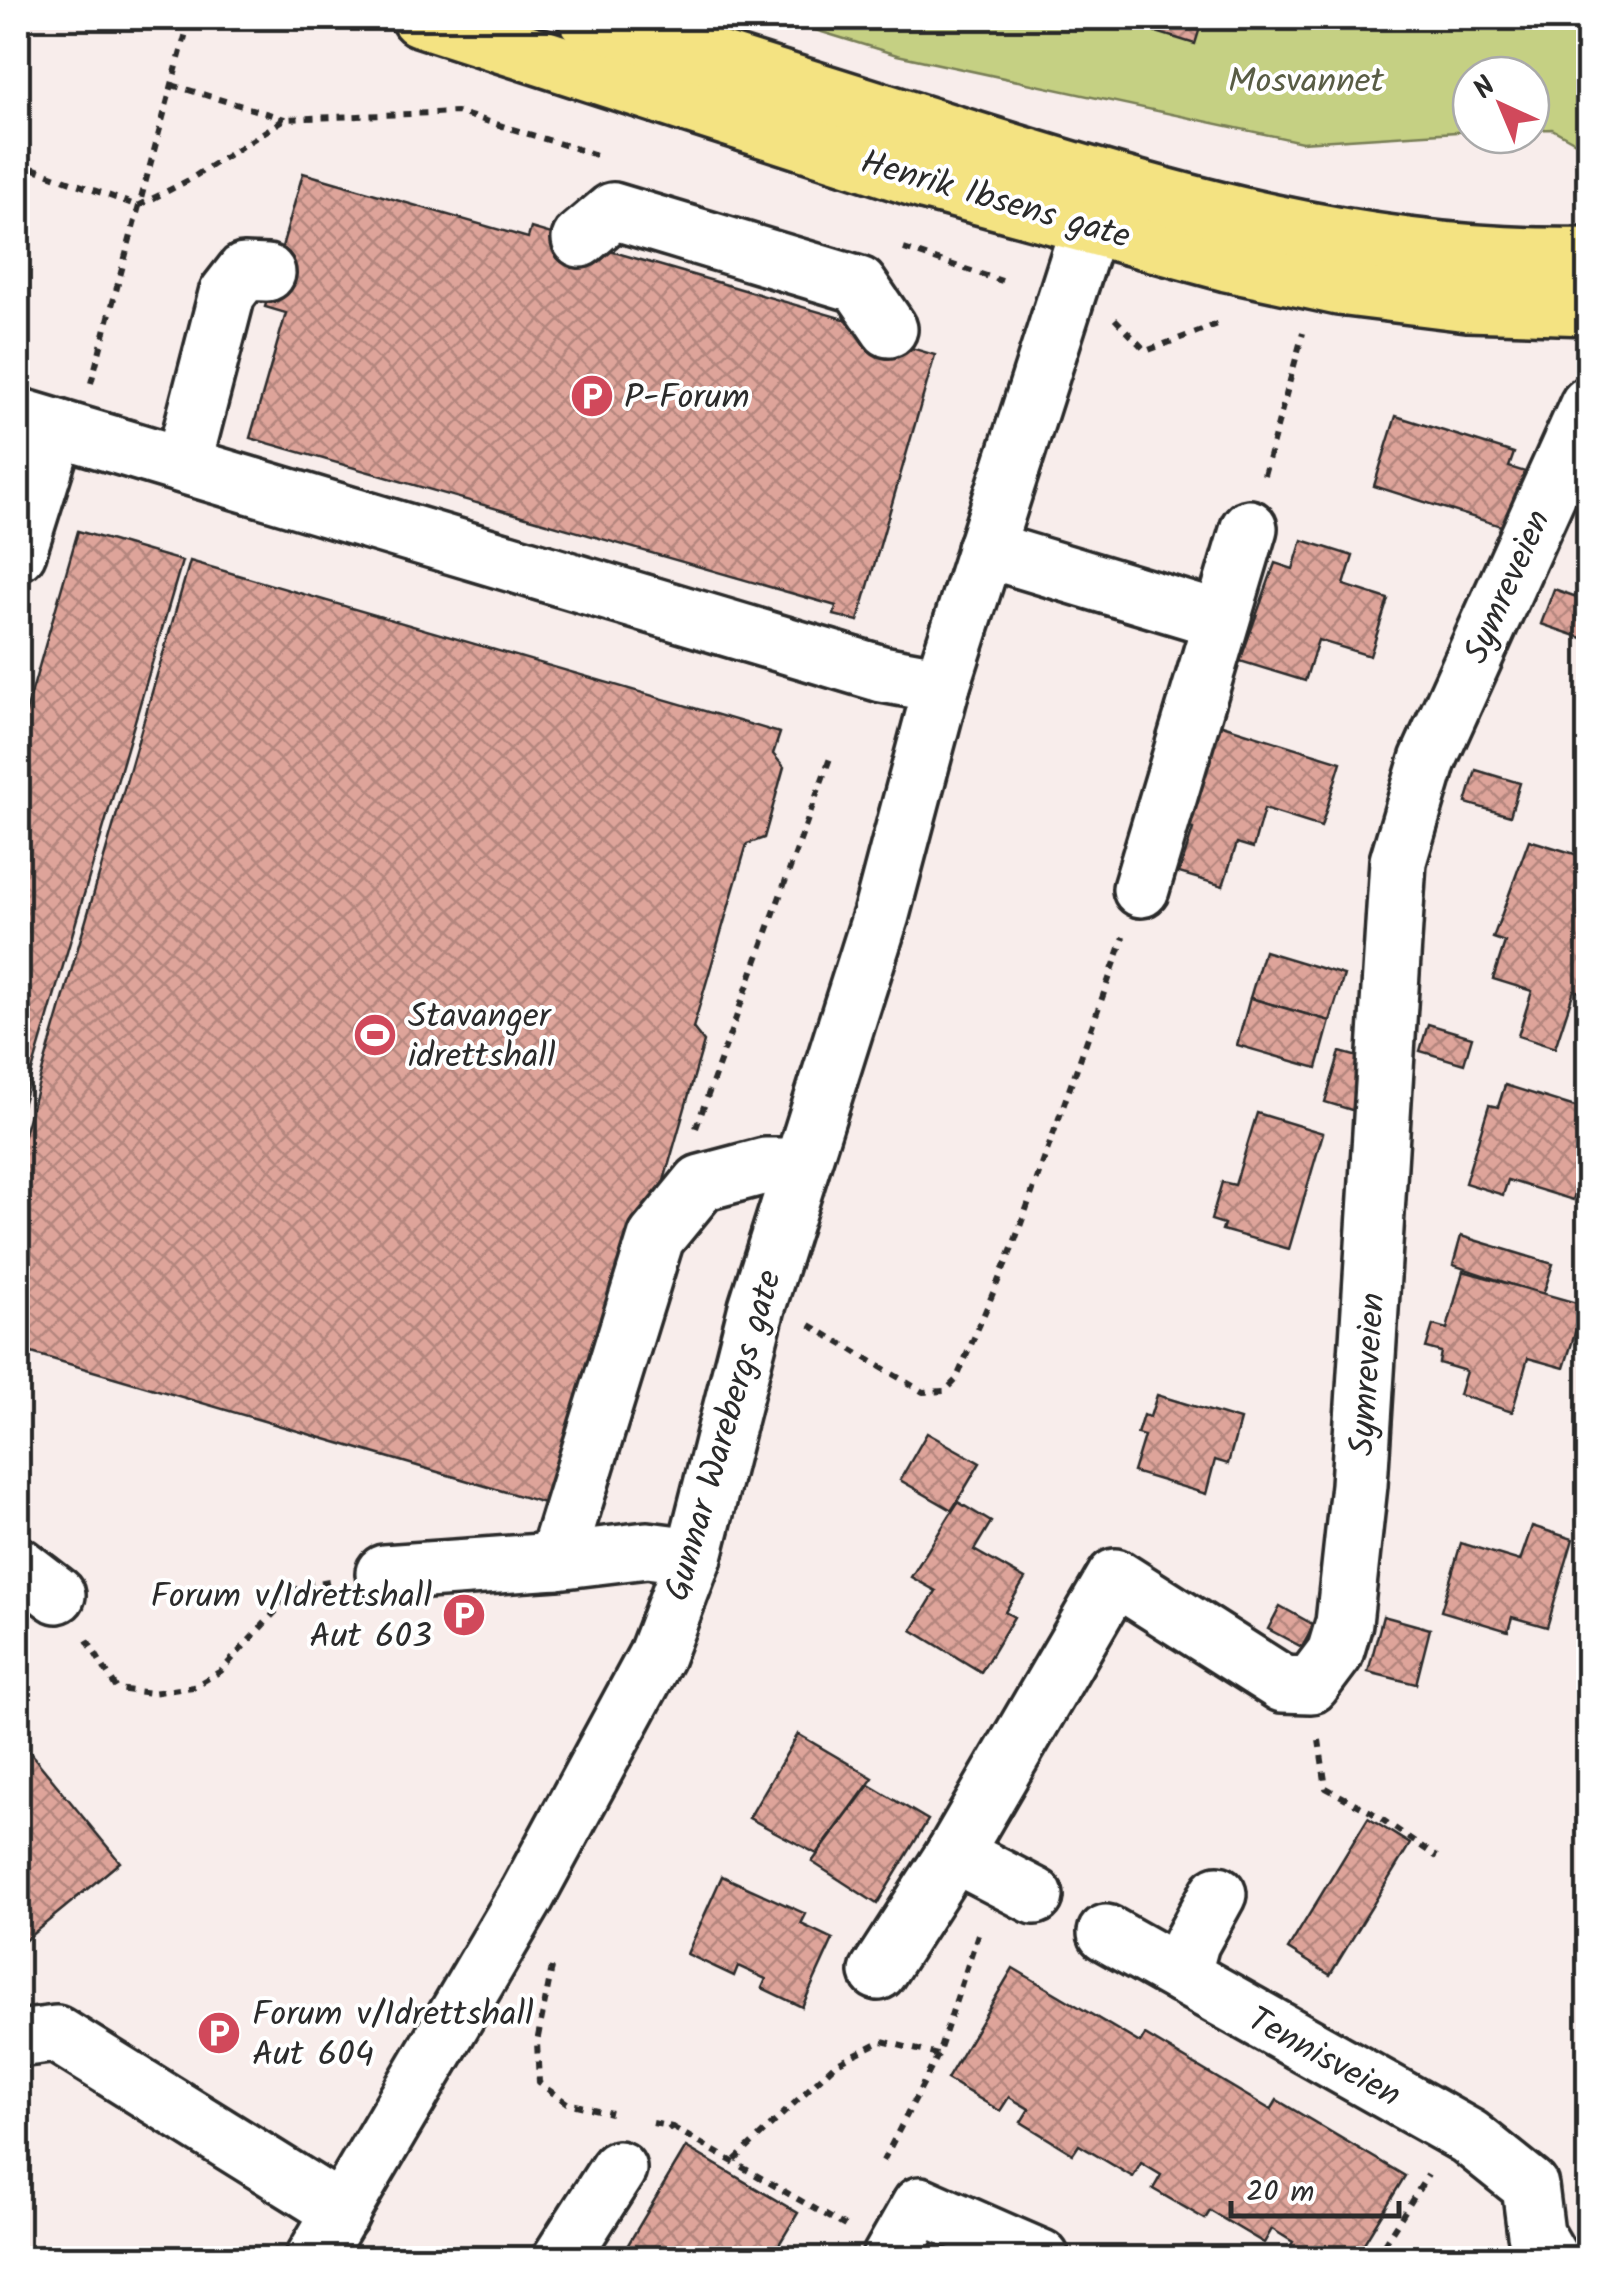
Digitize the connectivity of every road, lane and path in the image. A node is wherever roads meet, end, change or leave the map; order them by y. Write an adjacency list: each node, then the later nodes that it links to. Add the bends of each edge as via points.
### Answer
1 (190, 18): 4 (path)
2 (419, 18): 9 (main road, Henrik Ibsens gate, via 927,182)
3 (586, 18): 12 (main road, Henrik Ibsens gate, via 1130,189 1287,229 1418,249)
4 (172, 85): 5 (path); 8 (path)
5 (285, 119): 6 (path, via 456,112); 8 (path)
6 (606, 158)
7 (18, 163): 8 (path)
8 (138, 206): 19 (path)
9 (1090, 226): 15 (main road, Henrik Ibsens gate, via 1339,287 1468,303); 22 (street, Gunnar Warebergs gate)
10 (580, 238): 16 (street, via 612,211 859,286)
11 (887, 244): 14 (path)
12 (1588, 256)
13 (267, 273): 20 (street, via 244,272 227,294)
14 (1002, 281)
15 (1588, 307)
16 (889, 329)
17 (1304, 332): 21 (path)
18 (1588, 405): 35 (street, Symreveien, via 1428,760 1398,861 1359,1485 1344,1623 1326,1669)
19 (54, 415): 20 (street); 23 (street)
20 (182, 464): 25 (street, via 882,674)
21 (1249, 528): 24 (street)
22 (985, 549): 24 (street); 25 (street, Gunnar Warebergs gate)
23 (18, 552)
24 (1221, 620): 27 (street)
25 (942, 685): 29 (street, Gunnar Warebergs gate, via 881,915)
26 (830, 758): 28 (path)
27 (1141, 888): 30 (path, via 1013,1246 956,1380 945,1391 923,1392 801,1320)
28 (690, 1146)
29 (800, 1166): 30 (street, Gunnar Warebergs gate); 32 (street, via 765,1166 701,1183 656,1238)
30 (757, 1307): 31 (street, Gunnar Warebergs gate)
31 (694, 1556): 32 (street, via 646,1550); 39 (street, Gunnar Warebergs gate, via 656,1656)
32 (556, 1562): 33 (street)
33 (384, 1572): 34 (path, via 298,1586 221,1671 194,1687 152,1693 117,1689)
34 (37, 1580)
35 (1311, 1685): 36 (street, via 1267,1677 1115,1577); 37 (path, via 1326,1788)
36 (954, 1854): 40 (street); 42 (street)
37 (1437, 1857)
38 (1218, 1894): 43 (street)
39 (527, 1895): 46 (path, via 559,1935 536,2042 539,2083 567,2102); 52 (street, Gunnar Warebergs gate)
40 (1035, 1896)
41 (1106, 1932): 43 (street, Tennisveien)
42 (878, 1972)
43 (1182, 1976): 49 (street, Tennisveien)
44 (18, 2039): 52 (street, via 56,2034)
45 (938, 2055): 51 (path, via 882,2163)
46 (620, 2115)
47 (637, 2119): 48 (path)
48 (672, 2128): 50 (path); 53 (path)
49 (1469, 2137): 57 (path, via 1433,2168); 58 (street, Tennisveien, via 1530,2186 1536,2234)
50 (618, 2169): 55 (street)
51 (920, 2205): 53 (street); 56 (street)
52 (342, 2212): 54 (street, Gunnar Warebergs gate)
53 (892, 2257)
54 (314, 2258)
55 (561, 2258)
56 (1041, 2258)
57 (1375, 2258)
58 (1550, 2258)

